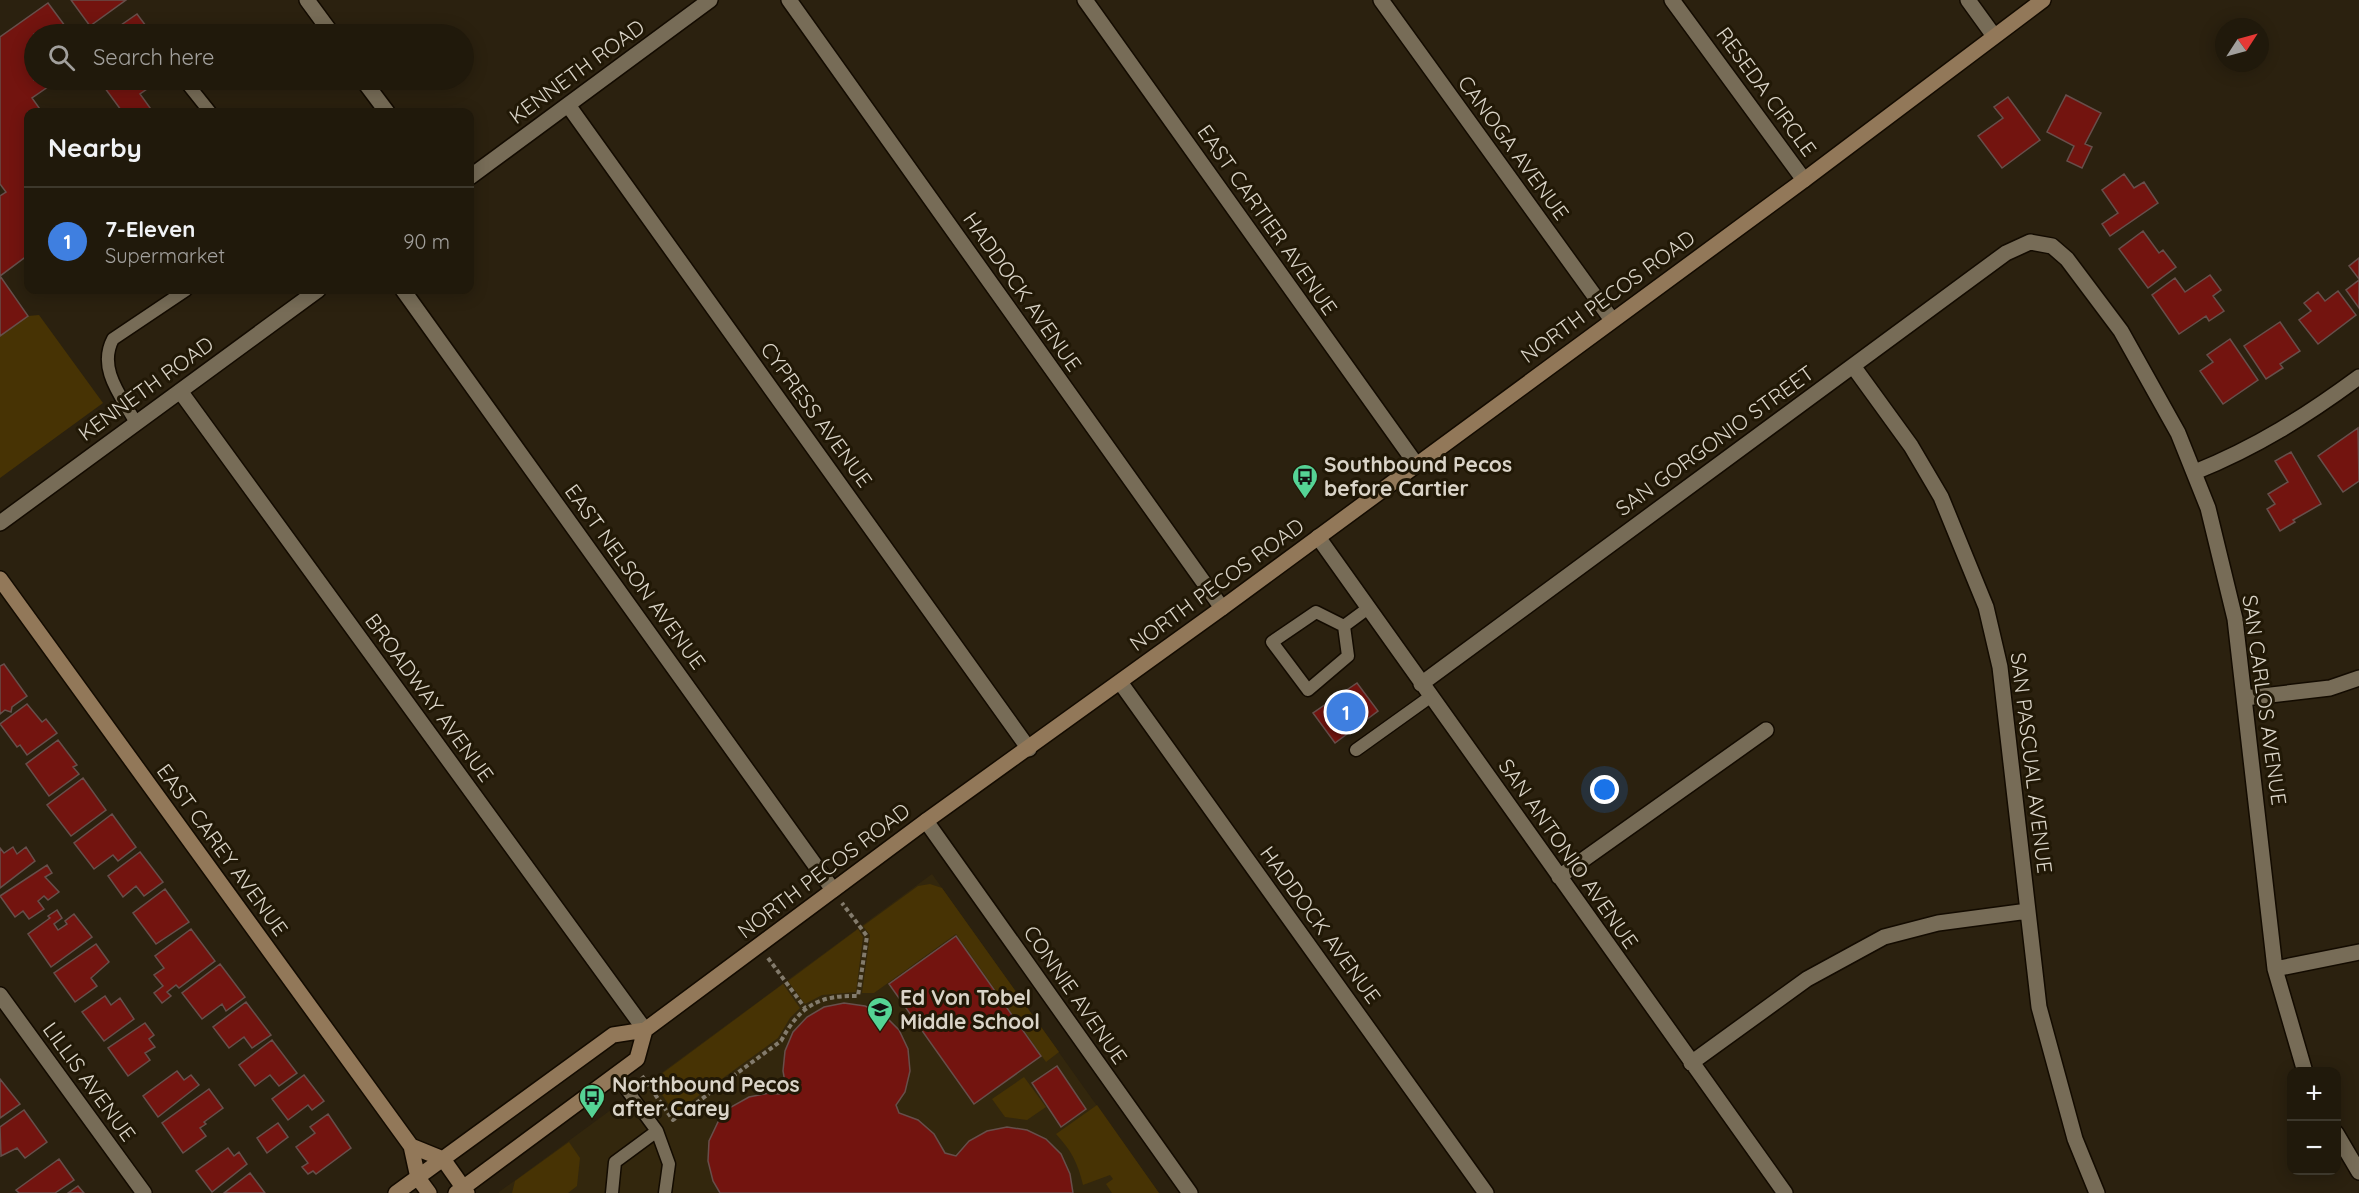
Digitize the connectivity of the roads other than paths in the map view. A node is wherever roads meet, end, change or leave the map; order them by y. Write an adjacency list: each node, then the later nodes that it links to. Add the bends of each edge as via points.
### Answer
1 (710, 0): 13 (street, KENNETH ROAD)
2 (789, 0): 32 (street, HADDOCK AVENUE)
3 (1085, 0): 27 (street, EAST CARTIER AVENUE)
4 (1381, 0): 22 (street, CANOGA AVENUE)
5 (1672, 0): 17 (street, RESEDA CIRCLE)
6 (1968, 0): 10 (street)
7 (2043, 0): 10 (main road, NORTH PECOS ROAD)
8 (309, 1): 9 (street)
9 (325, 24)
10 (1994, 36): 17 (main road, NORTH PECOS ROAD)
11 (192, 90): 14 (lane)
12 (370, 90): 15 (street)
13 (568, 105): 16 (street, KENNETH ROAD); 41 (street, CYPRESS AVENUE)
14 (207, 108)
15 (384, 108)
16 (474, 174)
17 (1804, 180): 22 (main road, NORTH PECOS ROAD)
18 (2040, 244): 23 (street, SAN GORGONIO STREET, via 2030,242 2006,253); 28 (street, SAN CARLOS AVENUE, via 2052,246 2067,259 2121,332 2178,433)
19 (180, 294): 26 (lane, via 113,339 108,348 106,359 111,377)
20 (313, 294): 25 (street, KENNETH ROAD)
21 (406, 294): 45 (street, EAST NELSON AVENUE)
22 (1612, 320): 27 (main road, NORTH PECOS ROAD)
23 (1853, 366): 37 (street, SAN GORGONIO STREET); 46 (street, SAN PASCUAL AVENUE, via 1911,446 1941,497 1986,607 2000,667)
24 (2359, 377): 28 (street, via 2308,414 2236,455)
25 (180, 391): 26 (street, KENNETH ROAD); 50 (street, BROADWAY AVENUE)
26 (136, 423): 29 (street, KENNETH ROAD)
27 (1416, 464): 30 (main road, NORTH PECOS ROAD)
28 (2195, 472): 39 (street, SAN CARLOS AVENUE, via 2208,508 2235,619)
29 (0, 523)
30 (1318, 537): 32 (main road, NORTH PECOS ROAD); 33 (street, SAN ANTONIO AVENUE)
31 (0, 579): 56 (main road, EAST CAREY AVENUE)
32 (1222, 608): 36 (main road, NORTH PECOS ROAD)
33 (1367, 609): 34 (lane); 37 (street, SAN ANTONIO AVENUE)
34 (1344, 626): 34 (lane, via 1316,612 1272,642 1308,690 1348,656)
35 (2359, 678): 39 (street, via 2330,688)
36 (1120, 682): 41 (main road, NORTH PECOS ROAD); 67 (street, HADDOCK AVENUE)
37 (1420, 684): 38 (street, SAN ANTONIO AVENUE)
38 (1430, 697): 42 (lane); 44 (street, SAN ANTONIO AVENUE)
39 (2245, 698): 48 (street, SAN CARLOS AVENUE)
40 (1766, 729): 44 (street)
41 (1029, 749): 43 (main road, NORTH PECOS ROAD)
42 (1356, 750)
43 (926, 821): 45 (main road, NORTH PECOS ROAD); 66 (street, CONNIE AVENUE)
44 (1559, 877): 51 (street, SAN ANTONIO AVENUE)
45 (833, 890): 50 (main road, NORTH PECOS ROAD)
46 (2028, 911): 51 (street, via 1938,923 1884,937 1807,979); 69 (street, SAN PASCUAL AVENUE, via 2039,1007 2075,1139)
47 (2359, 952): 48 (street)
48 (2275, 969): 52 (street, SAN CARLOS AVENUE)
49 (0, 995): 61 (street, LILLIS AVENUE)
50 (645, 1030): 53 (main road, via 637,1059); 57 (main road, NORTH PECOS ROAD, via 613,1035)
51 (1691, 1063): 68 (street, SAN ANTONIO AVENUE)
52 (2304, 1067)
53 (616, 1075): 54 (lane); 60 (main road)
54 (657, 1131): 64 (lane, via 615,1162); 65 (lane, via 669,1164)
55 (2341, 1140): 58 (street)
56 (411, 1146): 57 (main road); 59 (main road, EAST CAREY AVENUE)
57 (443, 1159): 59 (main road, NORTH PECOS ROAD); 60 (main road)
58 (2359, 1172)
59 (418, 1178): 62 (main road, NORTH PECOS ROAD); 63 (main road, EAST CAREY AVENUE)
60 (462, 1191)
61 (144, 1193)
62 (396, 1193)
63 (429, 1193)
64 (612, 1193)
65 (665, 1193)
66 (1190, 1193)
67 (1486, 1193)
68 (1785, 1193)
69 (2097, 1193)

